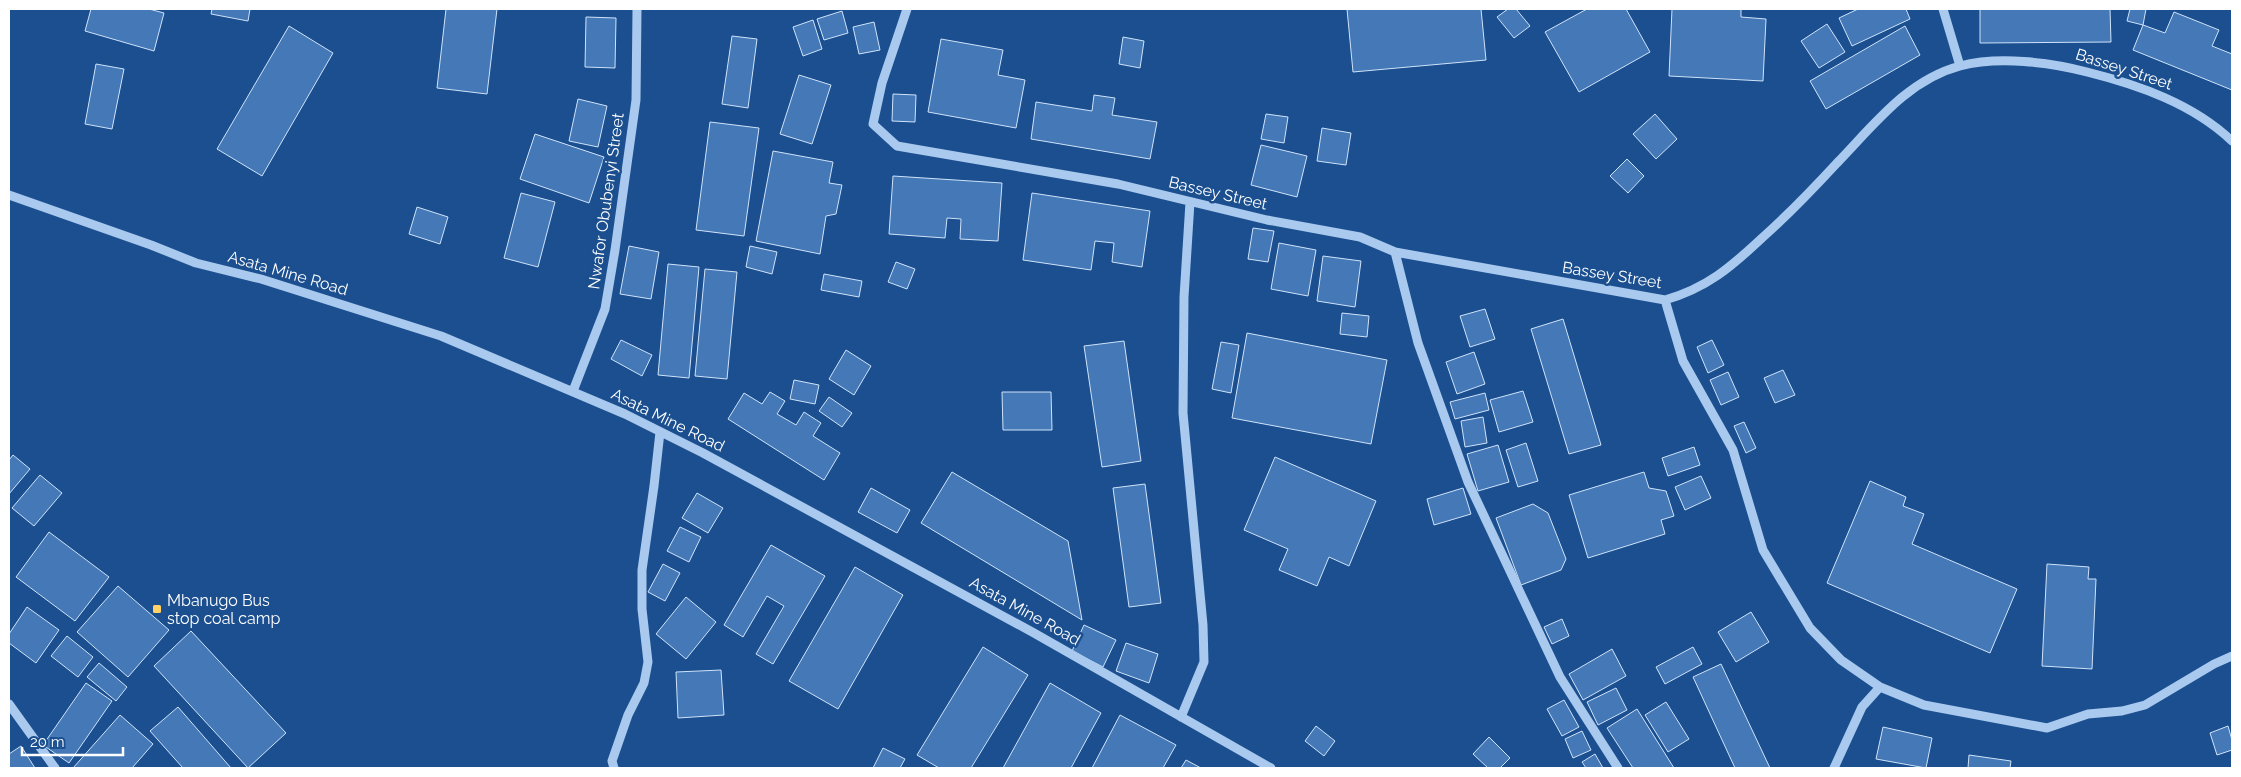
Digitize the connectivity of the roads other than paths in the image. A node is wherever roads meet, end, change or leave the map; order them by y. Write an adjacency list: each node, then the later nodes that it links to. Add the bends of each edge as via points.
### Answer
1 (637, 9): 10 (street, Nwafor Obubenyi Street, via 636,100 616,250 605,309)
2 (907, 9): 7 (street, Bassey Street, via 882,83 873,124 897,146 1118,184)
3 (1943, 9): 4 (street)
4 (1960, 66): 5 (street, Bassey Street, via 1998,62 2057,64 2118,80 2179,103); 9 (street, Bassey Street, via 1899,98 1796,207 1736,262 1704,285)
5 (2232, 141)
6 (9, 195): 10 (street, Asata Mine Road, via 151,244 196,264 261,279 441,336)
7 (1190, 202): 8 (street, Bassey Street, via 1360,237); 15 (street, via 1184,297 1183,413 1204,662)
8 (1396, 252): 9 (street, Bassey Street); 19 (street, via 1418,343 1468,482 1560,677)
9 (1665, 300): 13 (street, via 1683,360 1733,450 1763,550 1810,628 1841,660)
10 (573, 392): 11 (street, Asata Mine Road)
11 (660, 432): 15 (street, Asata Mine Road, via 1034,633); 17 (street, via 642,570 642,609 648,662 644,683 628,715 612,761)
12 (2232, 656): 13 (street, via 2145,705 2088,714 2047,728 1924,705)
13 (1880, 687): 20 (street, via 1862,707)
14 (9, 704): 16 (street)
15 (1182, 717): 18 (street, Asata Mine Road)
16 (55, 768)
17 (614, 768)
18 (1271, 768)
19 (1618, 768)
20 (1834, 768)

